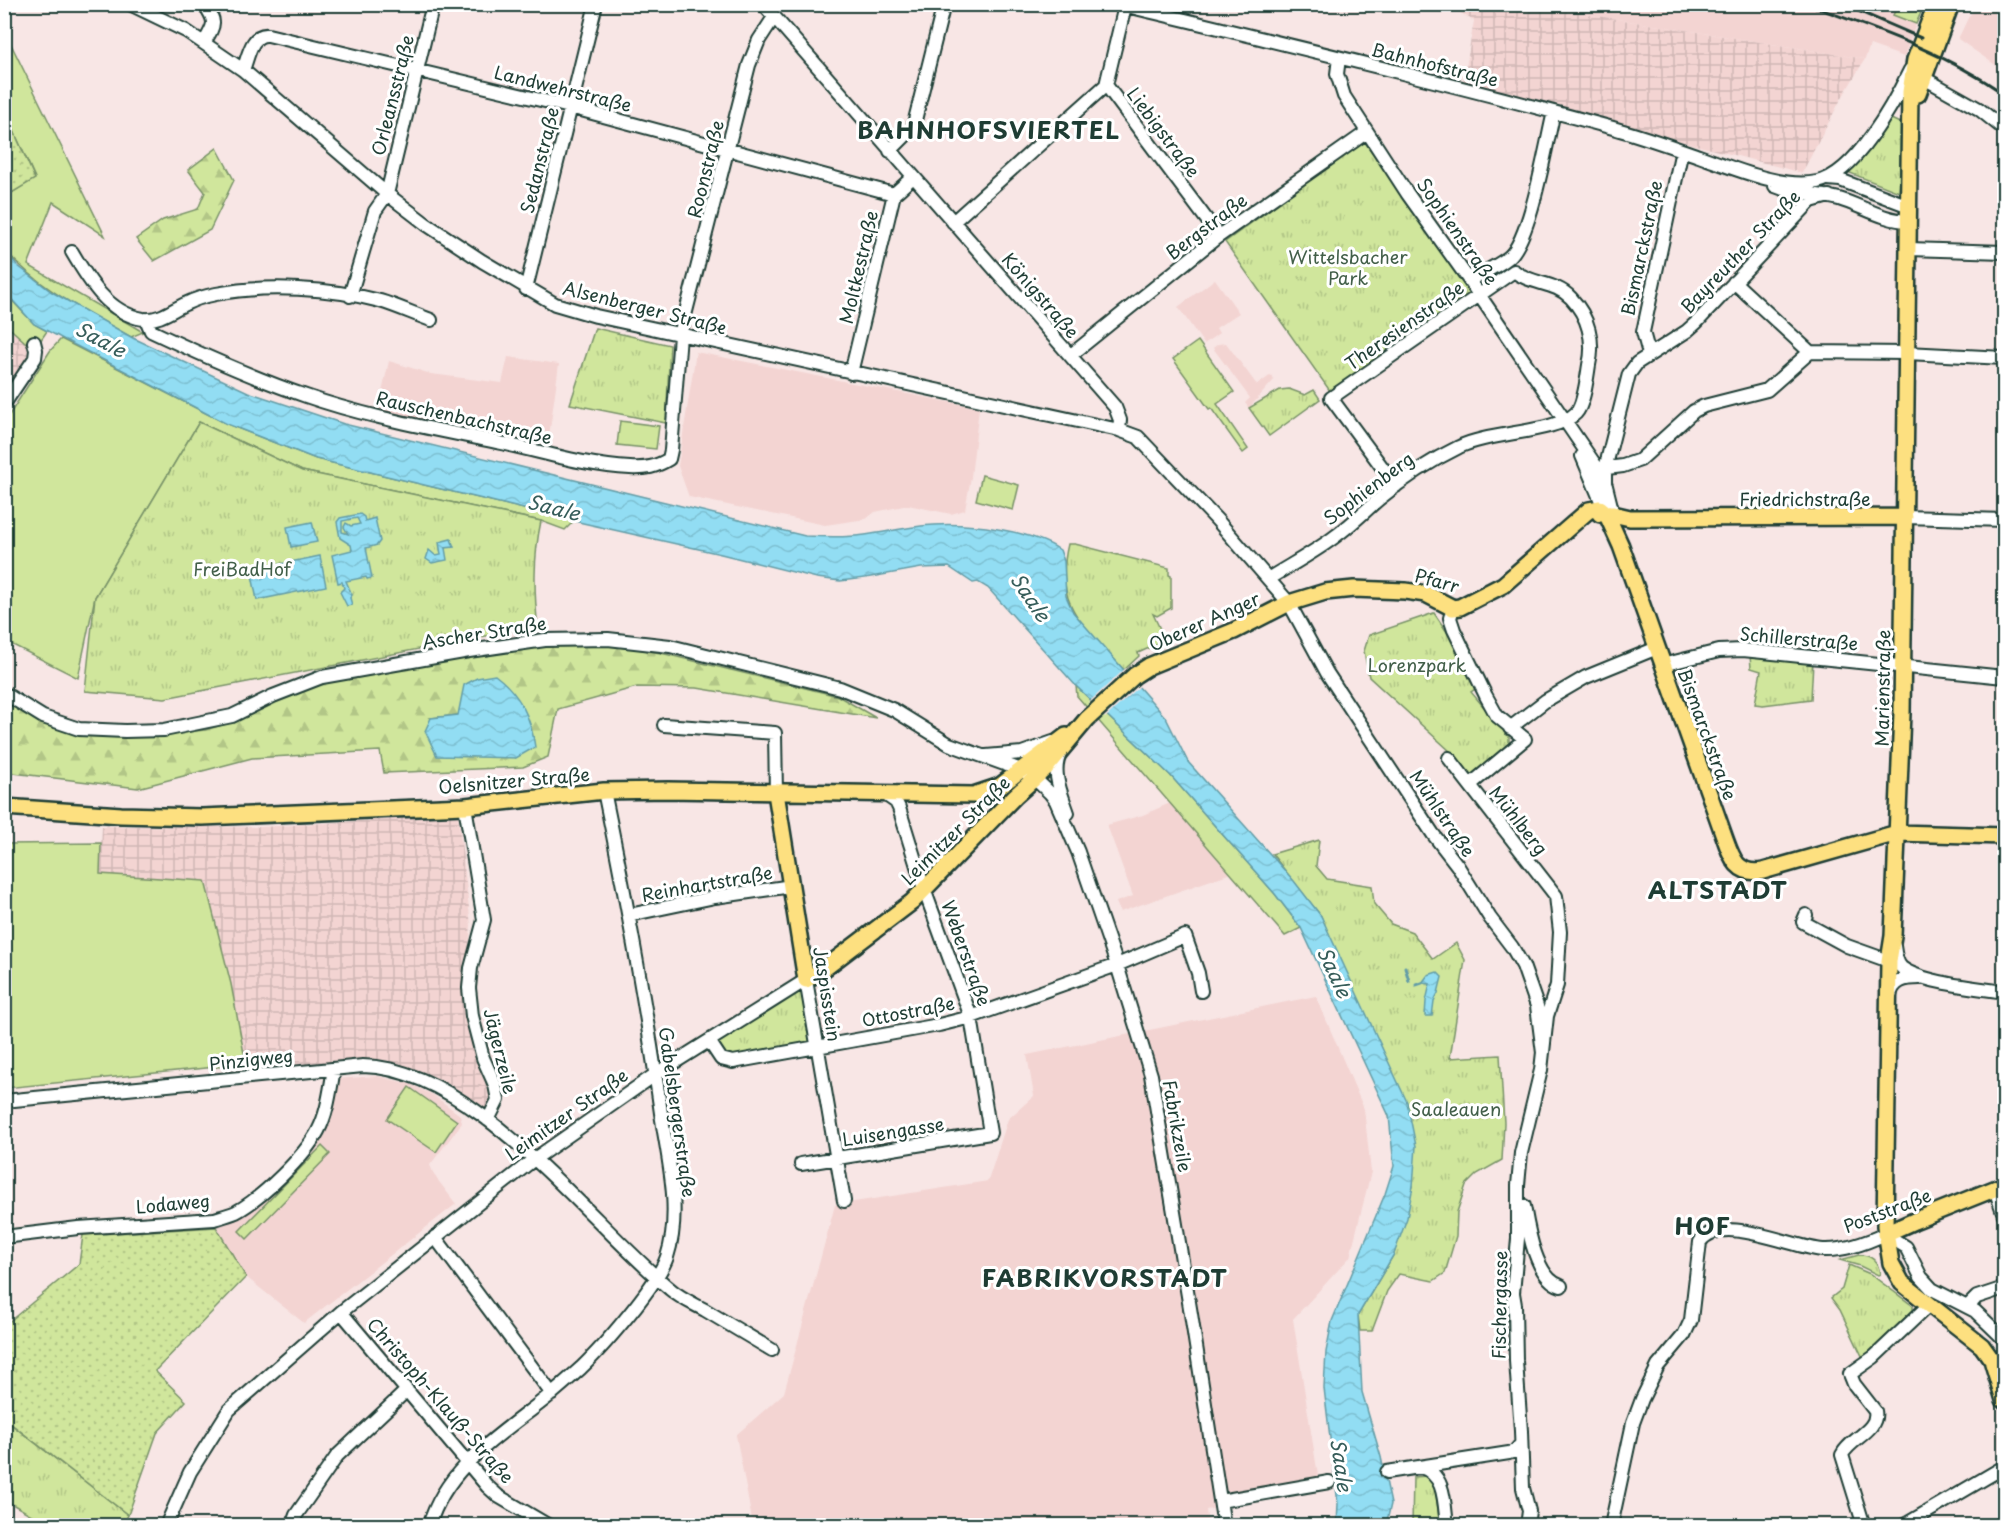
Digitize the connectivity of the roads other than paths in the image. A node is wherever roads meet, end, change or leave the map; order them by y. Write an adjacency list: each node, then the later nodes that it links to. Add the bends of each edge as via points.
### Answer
1 (130, 4): 11 (street, Alsenberger Straße)
2 (204, 4): 11 (street, via 214,26)
3 (433, 4): 15 (street, Orleansstraße)
4 (596, 4): 18 (street, Sedanstraße)
5 (763, 4): 10 (street, Königstraße)
6 (944, 4): 25 (street, via 913,128)
7 (1936, 4): 13 (main road, Marienstraße)
8 (1951, 4): 16 (main road, Marienstraße)
9 (1122, 5): 12 (street, Bahnhofstraße); 17 (street, Liebigstraße)
10 (774, 17): 23 (street, Roonstraße, via 749,65); 25 (street, Königstraße)
11 (204, 43): 14 (street, Alsenberger Straße)
12 (1339, 58): 19 (street, Bahnhofstraße); 21 (street, Sophienstraße, via 1338,82)
13 (1916, 60): 22 (main road, Marienstraße, via 1911,92); 28 (street, via 1875,131 1839,173)
14 (243, 70): 15 (street, Landwehrstraße, via 255,38 261,34); 29 (street, Alsenberger Straße)
15 (417, 70): 18 (street, Landwehrstraße); 29 (street, Orleansstraße)
16 (1922, 78): 20 (street, via 1979,109); 22 (main road, Marienstraße)
17 (1106, 85): 33 (street); 34 (street, Liebigstraße)
18 (570, 107): 23 (street, Landwehrstraße); 42 (street, Sedanstraße)
19 (1554, 112): 24 (street, Bahnhofstraße); 38 (street, Theresienstraße, via 1527,225)
20 (2004, 129)
21 (1367, 132): 34 (street, Bergstraße); 40 (street, Sophienstraße)
22 (1911, 142): 32 (main road, Marienstraße)
23 (729, 149): 30 (street, Landwehrstraße); 47 (street, Roonstraße)
24 (1682, 150): 26 (street, Bahnhofstraße); 51 (street, Bismarckstraße, via 1643,332)
25 (890, 151): 27 (street, Königstraße)
26 (1738, 170): 28 (street, Bahnhofstraße, via 1785,182); 31 (street, Bahnhofstraße, via 1783,189)
27 (914, 177): 30 (street, Moltkestraße); 33 (street, Königstraße)
28 (1828, 179): 32 (street, via 1840,180)
29 (387, 194): 42 (street, Alsenberger Straße); 44 (street, Orleansstraße, via 375,211)
30 (894, 194): 54 (street, Moltkestraße)
31 (1829, 196): 32 (street, Bahnhofstraße, via 1897,221); 41 (street, Bayreuther Straße, via 1810,201)
32 (1909, 214): 35 (main road, Marienstraße)
33 (953, 222): 52 (street, Königstraße)
34 (1219, 236): 52 (street, Bergstraße)
35 (1909, 249): 37 (street); 50 (main road, Marienstraße)
36 (72, 252): 45 (street, via 100,295)
37 (2004, 252)
38 (1510, 256): 39 (street); 40 (street, Theresienstraße)
39 (1514, 271): 43 (street, Theresienstraße); 56 (street, via 1522,278 1563,291 1587,321 1591,358 1581,405)
40 (1469, 280): 43 (street, Sophienstraße)
41 (1734, 282): 49 (street); 51 (street, Bayreuther Straße, via 1687,332)
42 (526, 289): 47 (street, Alsenberger Straße, via 568,309)
43 (1479, 295): 56 (street, Sophienstraße); 60 (street, Theresienstraße, via 1331,398)
44 (350, 296): 45 (street, via 306,290 234,291 198,298 169,313); 46 (street)
45 (146, 319): 47 (street, Rauschenbachstraße, via 151,331 235,370 308,397 585,464 630,468 655,467 669,459)
46 (431, 320)
47 (680, 335): 54 (street, Alsenberger Straße)
48 (34, 342): 55 (street, via 35,358)
49 (1810, 352): 50 (street); 59 (street, via 1767,390 1704,406 1640,460)
50 (1907, 353): 53 (street); 64 (main road, Marienstraße)
51 (1649, 354): 59 (street, via 1629,374)
52 (1071, 355): 57 (street, Königstraße, via 1115,407)
53 (2004, 358)
54 (851, 373): 57 (street, Alsenberger Straße)
55 (4, 404)
56 (1565, 420): 58 (street, Sophienstraße); 59 (street, Sophienstraße); 60 (street, Sophienberg, via 1473,441)
57 (1119, 430): 69 (street, via 1138,437)
58 (1585, 462): 59 (street); 61 (street, Sophienstraße)
59 (1601, 469): 61 (street, Sophienstraße)
60 (1396, 486): 69 (street, Sophienberg, via 1336,536)
61 (1601, 487): 62 (street, Pfarr); 63 (street, Sophienstraße)
62 (1589, 510): 63 (main road, via 1600,508); 67 (main road, Pfarr)
63 (1610, 513): 65 (main road, Friedrichstraße); 67 (main road, Pfarr, via 1587,521); 68 (main road, Sophienstraße)
64 (1905, 517): 65 (main road, Friedrichstraße); 66 (street, Friedrichstraße); 74 (main road, Marienstraße)
65 (1641, 518): 68 (main road, via 1621,529)
66 (2004, 520)
67 (1556, 541): 71 (main road, Pfarr, via 1503,585)
68 (1621, 546): 72 (main road, Bismarckstraße)
69 (1268, 579): 70 (street)
70 (1289, 603): 71 (main road, Pfarr, via 1325,592 1375,589 1426,594); 79 (main road, Oberer Anger, via 1135,675); 109 (street, Mühlstraße, via 1327,672 1523,966 1537,1006)
71 (1453, 608): 78 (street, via 1450,618 1454,630 1497,716)
72 (1656, 648): 73 (main road, Bismarckstraße); 78 (street, via 1586,676)
73 (1662, 665): 74 (street, Schillerstraße, via 1730,649); 90 (main road, Bismarckstraße, via 1732,856 1742,868 1757,872)
74 (1903, 666): 75 (street, Schillerstraße); 90 (main road, Marienstraße)
75 (2004, 677)
76 (4, 693): 80 (street, Ascher Straße, via 43,717 79,729 164,730 232,716 322,677 544,640 608,639 670,646 840,688 894,710)
77 (664, 725): 86 (street, via 775,733)
78 (1509, 728): 84 (street, via 1525,739)
79 (1064, 743): 80 (street, Ascher Straße, via 1010,755); 82 (main road, Oelsnitzer Straße); 83 (main road, Leimitzer Straße); 92 (street, via 1056,771)
80 (967, 752): 82 (street, Ascher Straße)
81 (1449, 758): 84 (street, Mühlberg)
82 (1020, 771): 83 (street, Ascher Straße); 87 (main road, Oelsnitzer Straße, via 994,789 973,795)
83 (1034, 778): 92 (street, Fabrikzeile, via 1056,801); 94 (main road, Leimitzer Straße)
84 (1470, 785): 95 (street, Mühlberg, via 1556,896)
85 (604, 791): 86 (main road, Oelsnitzer Straße); 88 (main road, Oelsnitzer Straße); 96 (street, Gabelsbergerstraße)
86 (776, 793): 87 (main road, Oelsnitzer Straße); 93 (main road, Jaspisstein)
87 (886, 795): 94 (street, Weberstraße, via 899,808)
88 (465, 806): 89 (main road, Oelsnitzer Straße, via 202,818); 113 (street, Jägerzeile, via 484,920 471,968 472,1016 498,1100)
89 (4, 807)
90 (1897, 833): 91 (main road); 98 (main road, Marienstraße)
91 (2004, 836)
92 (1078, 852): 99 (street, Fabrikzeile)
93 (792, 886): 96 (street, Reinhartstraße); 101 (main road, Jaspisstein)
94 (924, 890): 101 (main road, Leimitzer Straße); 106 (street, Weberstraße)
95 (1558, 907): 109 (street, Fischergasse, via 1557,984 1547,1016)
96 (629, 915): 111 (street, Gabelsbergerstraße)
97 (1806, 915): 98 (street, via 1803,922 1847,946)
98 (1893, 960): 100 (street); 102 (street); 105 (main road, Marienstraße)
99 (1117, 965): 103 (street, Ottostraße, via 1185,936); 106 (street, Ottostraße); 142 (street, Fabrikzeile, via 1151,1075)
100 (1927, 978): 102 (street); 104 (street)
101 (806, 980): 107 (street, Leimitzer Straße); 108 (street, Jaspisstein)
102 (1895, 984): 105 (street)
103 (1201, 991)
104 (2004, 992)
105 (1889, 999): 122 (main road, Marienstraße)
106 (971, 1017): 108 (street, Ottostraße); 114 (street, Weberstraße)
107 (709, 1041): 108 (street, Ottostraße, via 721,1059 733,1062); 111 (street, Leimitzer Straße)
108 (816, 1046): 115 (street, Jaspisstein)
109 (1543, 1053): 118 (street, Fischergasse)
110 (334, 1069): 112 (street, Pinzigweg); 113 (street, Pinzigweg, via 380,1066 398,1071 443,1090); 123 (street, Lodaweg, via 327,1110 318,1132 270,1186 234,1213 214,1219 78,1228)
111 (656, 1074): 116 (street, Leimitzer Straße); 125 (street, Gabelsbergerstraße, via 674,1203 671,1239)
112 (4, 1101)
113 (488, 1120): 116 (street)
114 (990, 1133): 115 (street, Luisengasse)
115 (837, 1158): 117 (street, Luisengasse); 120 (street, Jaspisstein)
116 (534, 1160): 124 (street, Leimitzer Straße); 125 (street)
117 (801, 1164)
118 (1520, 1166): 126 (street, Fischergasse, via 1526,1214 1541,1266 1549,1280); 136 (street, Fischergasse, via 1513,1293)
119 (2000, 1187): 121 (street, Poststraße); 122 (main road, Poststraße)
120 (844, 1201)
121 (2004, 1215)
122 (1885, 1234): 128 (main road, Marienstraße, via 1897,1275 1910,1290); 152 (street, Poststraße, via 1848,1247 1825,1250 1749,1232 1719,1230 1707,1234 1700,1242 1689,1326 1652,1377 1633,1423)
123 (4, 1238)
124 (435, 1238): 130 (street, Leimitzer Straße); 134 (street)
125 (656, 1277): 132 (street, via 672,1291); 134 (street, Gabelsbergerstraße, via 624,1320)
126 (1561, 1286)
127 (2004, 1287): 129 (street, via 1977,1297)
128 (1931, 1296): 129 (street); 135 (main road, Marienstraße, via 1992,1360); 153 (street, via 1874,1357 1850,1374 1875,1411 1875,1421 1842,1455)
129 (1968, 1306): 131 (street)
130 (340, 1312): 133 (street, Christoph-Klauß-Straße); 145 (street, Leimitzer Straße, via 230,1410 190,1472)
131 (2004, 1339)
132 (772, 1350)
133 (407, 1390): 137 (street, Christoph-Klauß-Straße); 146 (street, via 337,1456)
134 (552, 1394): 137 (street, Gabelsbergerstraße)
135 (2004, 1400)
136 (1521, 1444): 138 (street, via 1509,1453); 151 (street, Fischergasse, via 1522,1488 1529,1511)
137 (466, 1461): 147 (street, Gabelsbergerstraße, via 445,1491); 148 (street, Christoph-Klauß-Straße, via 498,1496)
138 (1420, 1467): 140 (street); 150 (street, via 1434,1473 1440,1481)
139 (2004, 1467): 154 (street)
140 (1387, 1472)
141 (1329, 1482): 142 (street)
142 (1220, 1501): 149 (street, Fabrikzeile)
143 (4, 1520): 144 (street)
144 (14, 1526)
145 (166, 1526)
146 (292, 1526)
147 (429, 1526)
148 (549, 1526)
149 (1224, 1526)
150 (1448, 1526)
151 (1527, 1526)
152 (1611, 1526)
153 (1864, 1526)
154 (1903, 1526)

